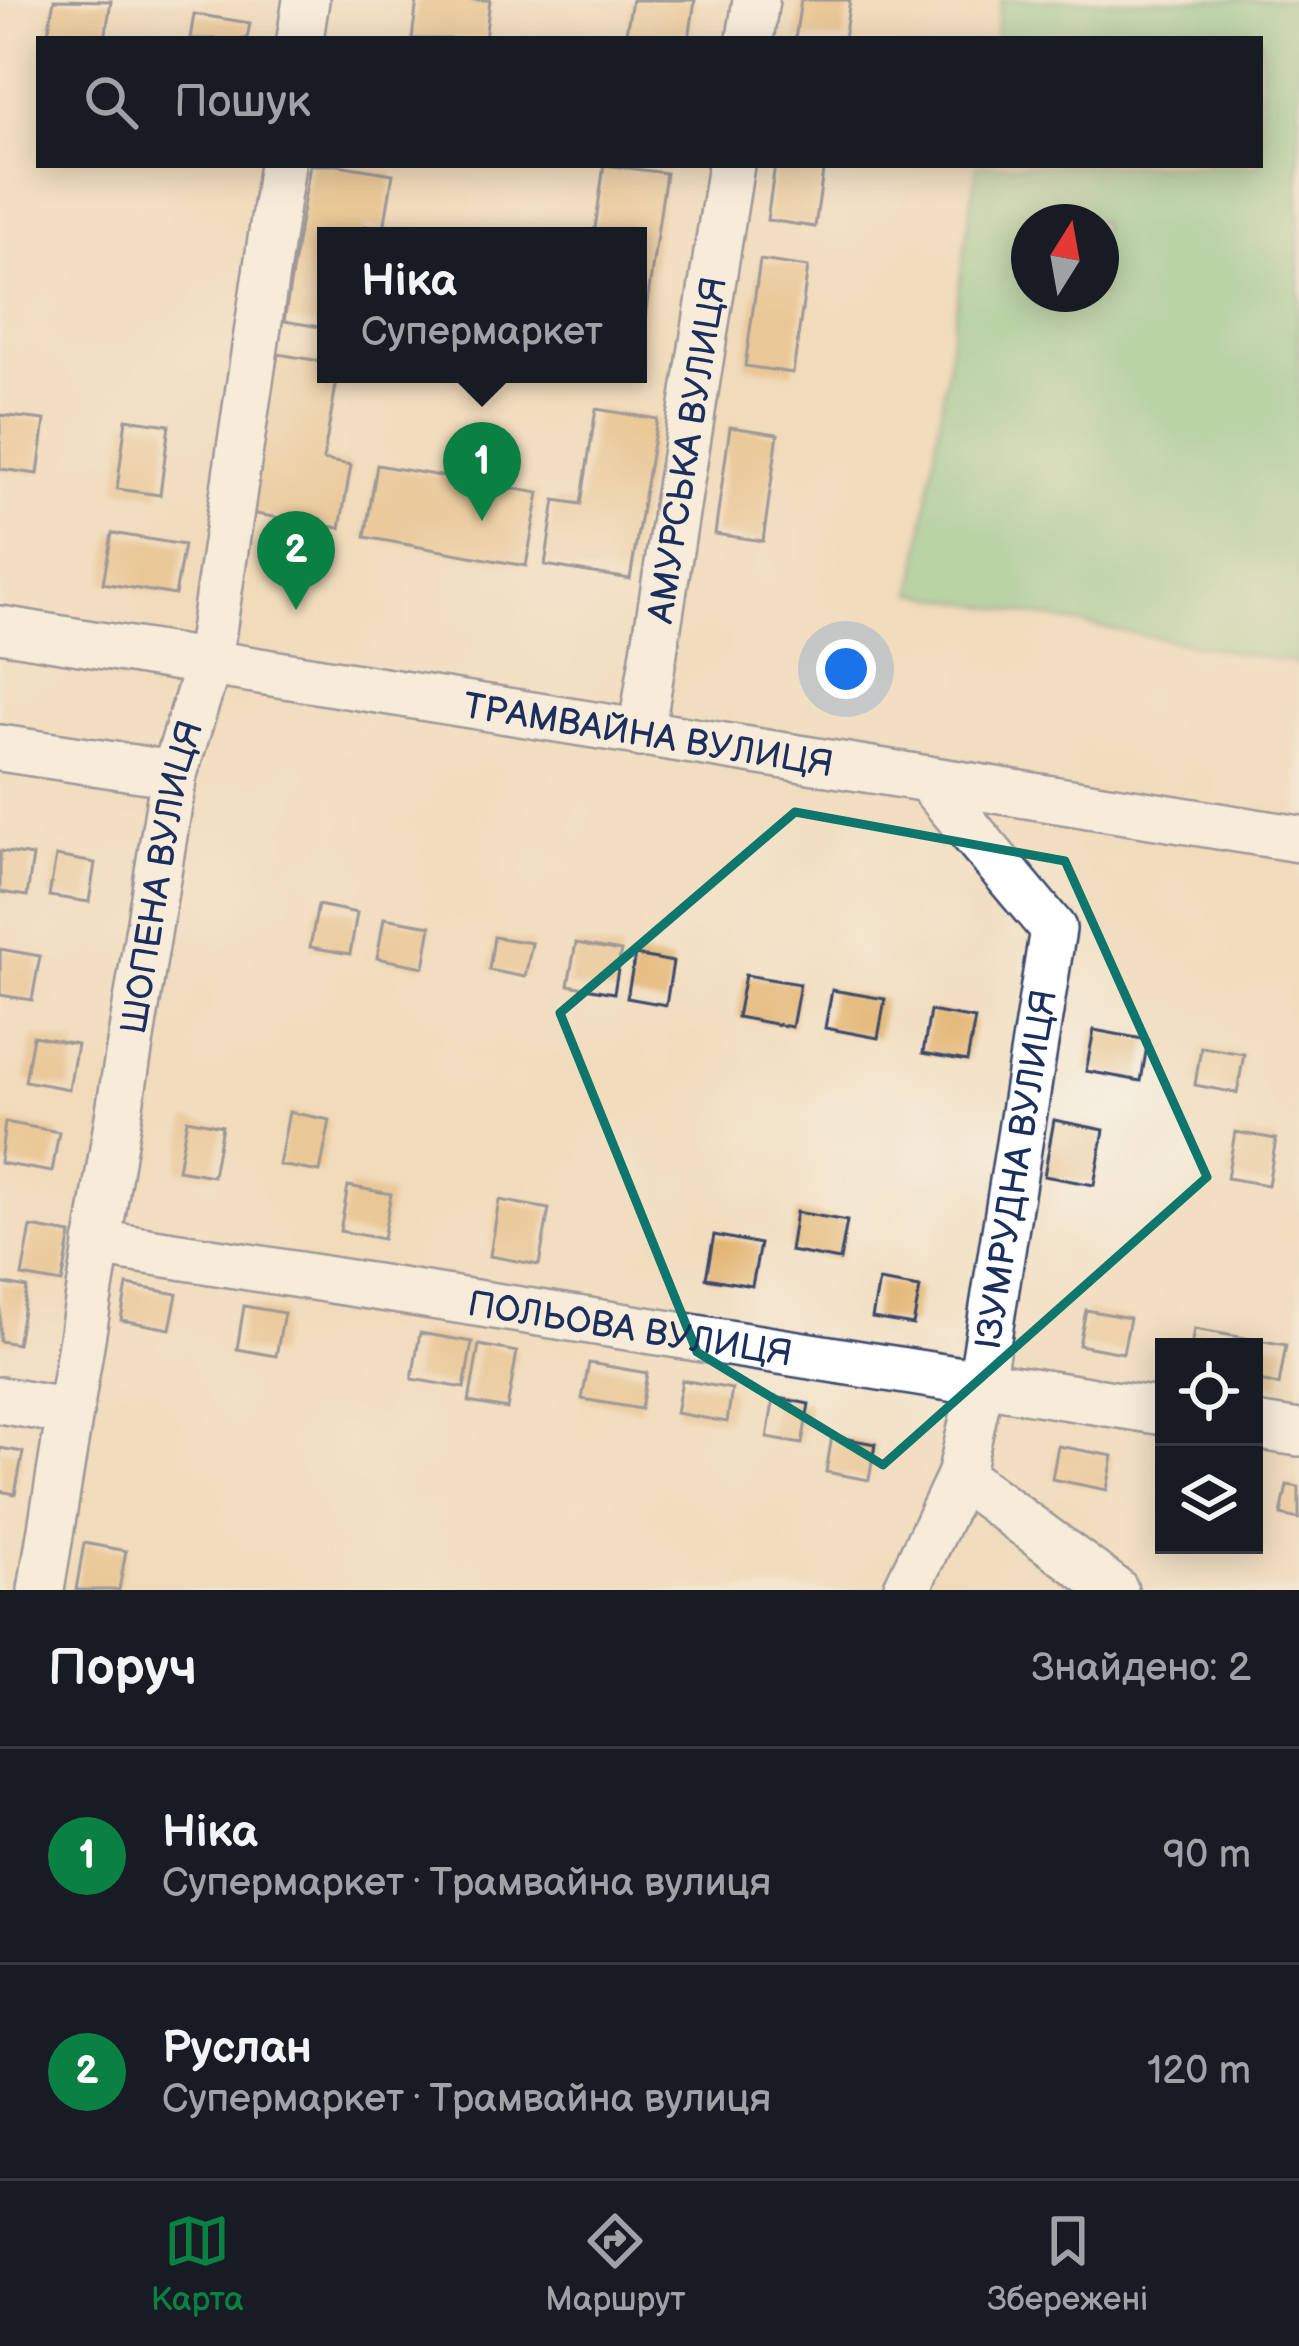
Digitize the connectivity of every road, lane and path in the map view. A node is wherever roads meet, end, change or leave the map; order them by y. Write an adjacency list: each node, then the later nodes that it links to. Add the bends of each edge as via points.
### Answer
1 (306, 0): 3 (street)
2 (757, 0): 4 (street)
3 (300, 36)
4 (751, 36)
5 (282, 168): 8 (street, ШОПЕНА ВУЛИЦЯ)
6 (730, 168): 9 (street, АМУРСЬКА ВУЛИЦЯ)
7 (0, 629): 8 (street, ТРАМВАЙНА ВУЛИЦЯ)
8 (208, 665): 9 (street, ТРАМВАЙНА ВУЛИЦЯ); 11 (street, ШОПЕНА ВУЛИЦЯ)
9 (641, 734): 12 (street, ТРАМВАЙНА ВУЛИЦЯ)
10 (0, 748): 11 (street)
11 (174, 775): 14 (street, ШОПЕНА ВУЛИЦЯ)
12 (927, 779): 13 (street, ТРАМВАЙНА ВУЛИЦЯ); 15 (street, ІЗУМРУДНА ВУЛИЦЯ, via 1053,929)
13 (1299, 839)
14 (98, 1243): 15 (street, ПОЛЬОВА ВУЛИЦЯ); 18 (street, ШОПЕНА ВУЛИЦЯ)
15 (981, 1383): 17 (street, ПОЛЬОВА ВУЛИЦЯ); 21 (street, ІЗУМРУДНА ВУЛИЦЯ)
16 (0, 1400): 18 (street)
17 (1155, 1411)
18 (70, 1412): 22 (street, ШОПЕНА ВУЛИЦЯ)
19 (1263, 1427): 20 (street)
20 (1299, 1433)
21 (959, 1476): 23 (street, ІЗУМРУДНА ВУЛИЦЯ); 24 (street)
22 (41, 1590)
23 (906, 1590)
24 (1115, 1590)

